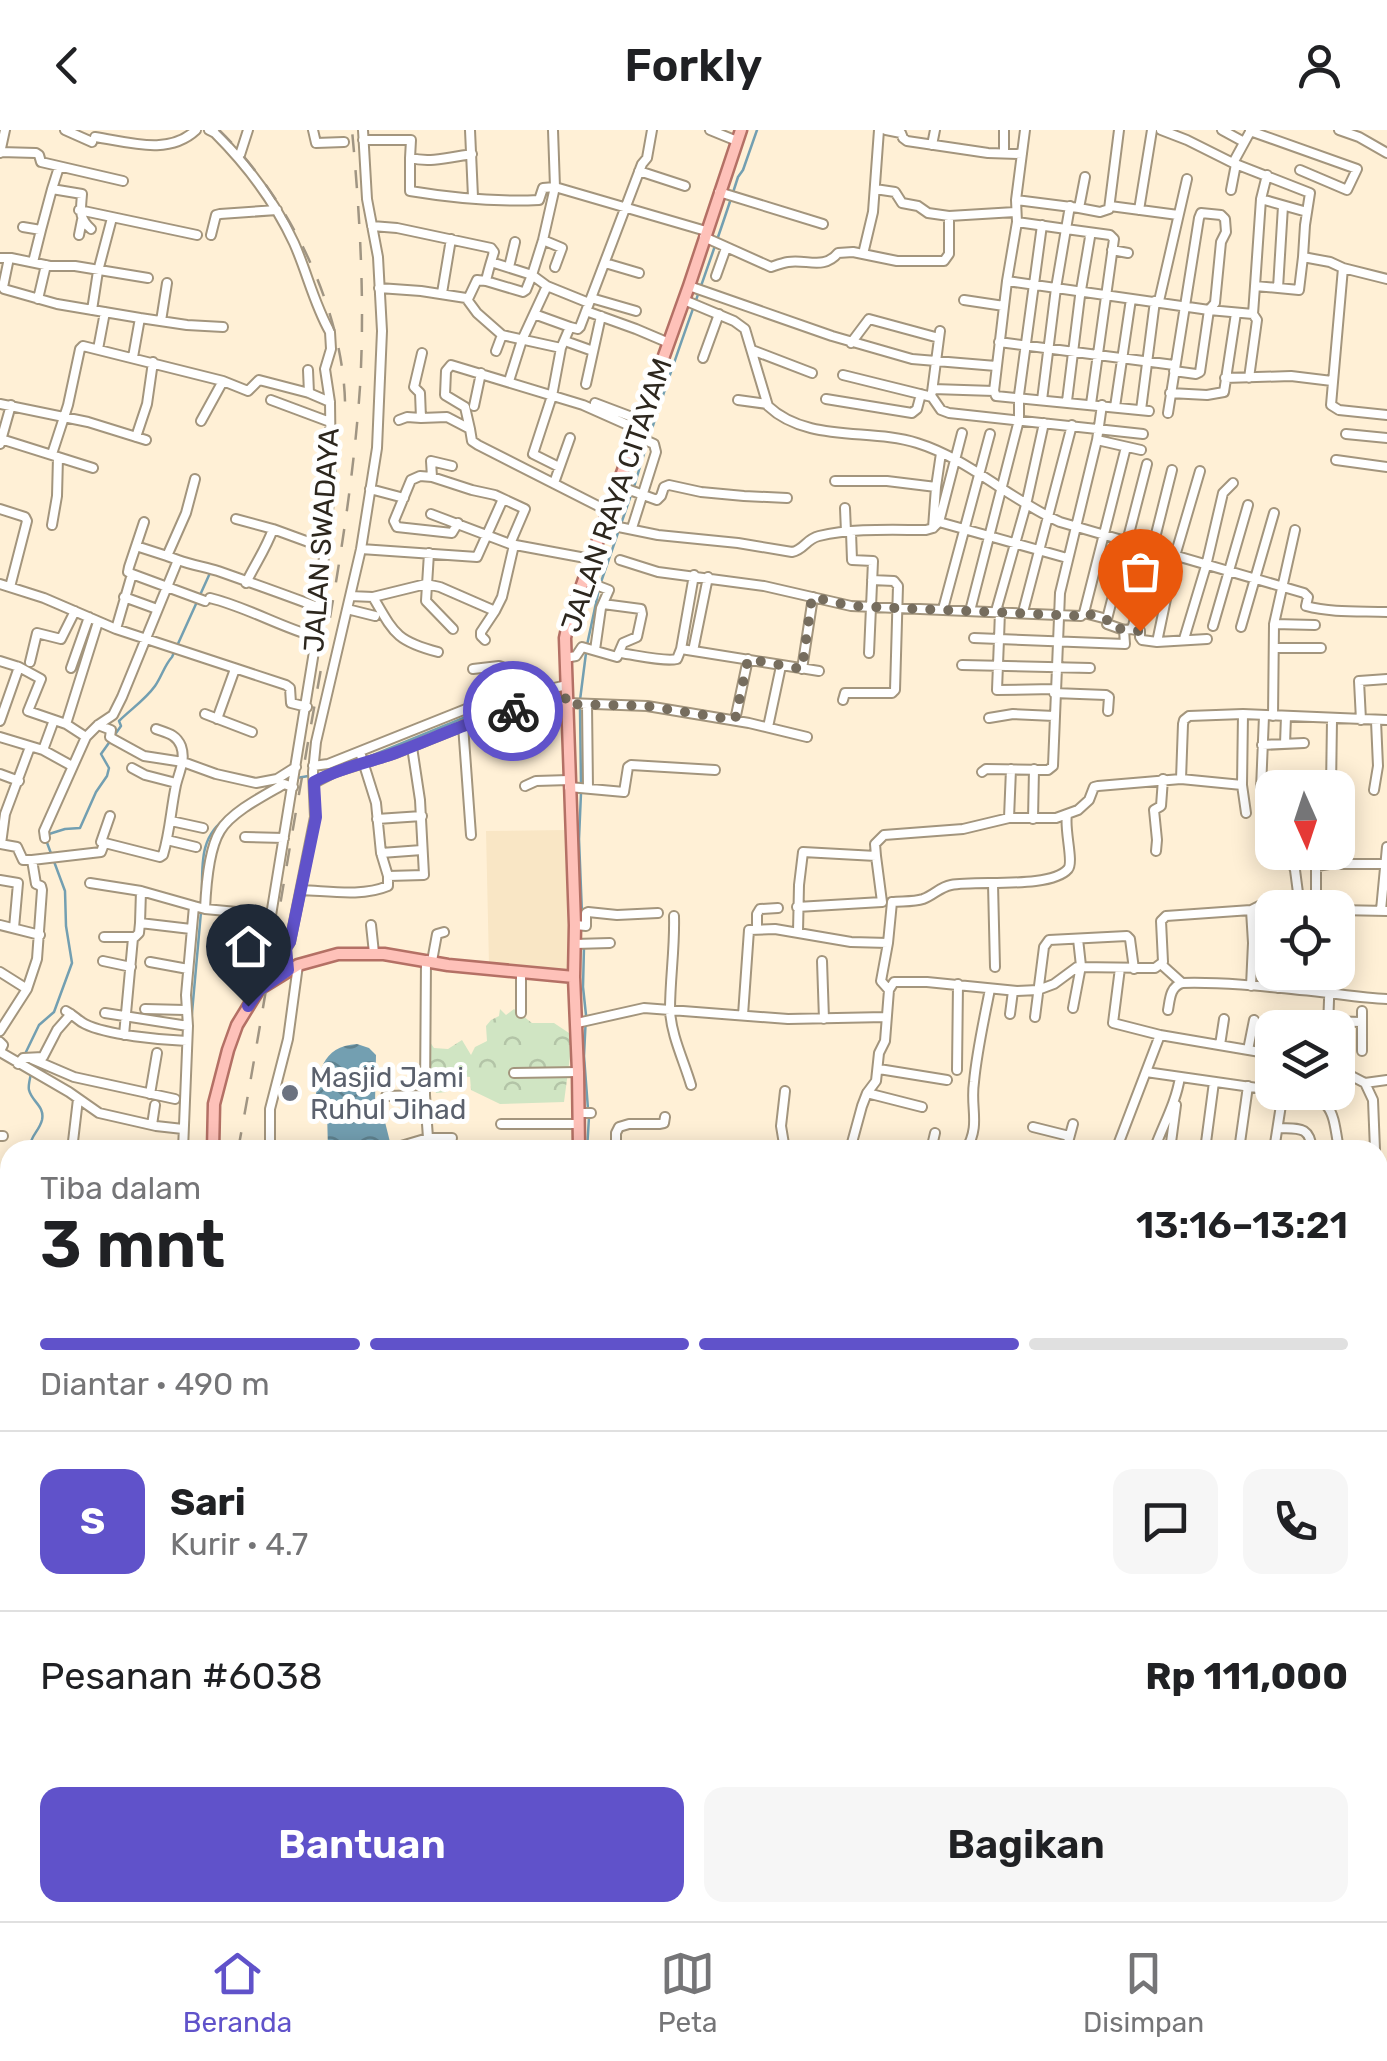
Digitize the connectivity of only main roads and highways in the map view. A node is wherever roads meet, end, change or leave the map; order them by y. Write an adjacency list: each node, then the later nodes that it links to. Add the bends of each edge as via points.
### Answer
1 (735, 136): 2 (main road, JALAN RAYA CITAYAM, via 692,287 635,428 589,582 568,624 580,933)
2 (574, 977): 3 (main road, via 374,954 338,954 293,968 259,990 237,1025 214,1104); 4 (main road, JALAN RAYA CITAYAM, via 584,1022)
3 (213, 1140)
4 (580, 1140)

